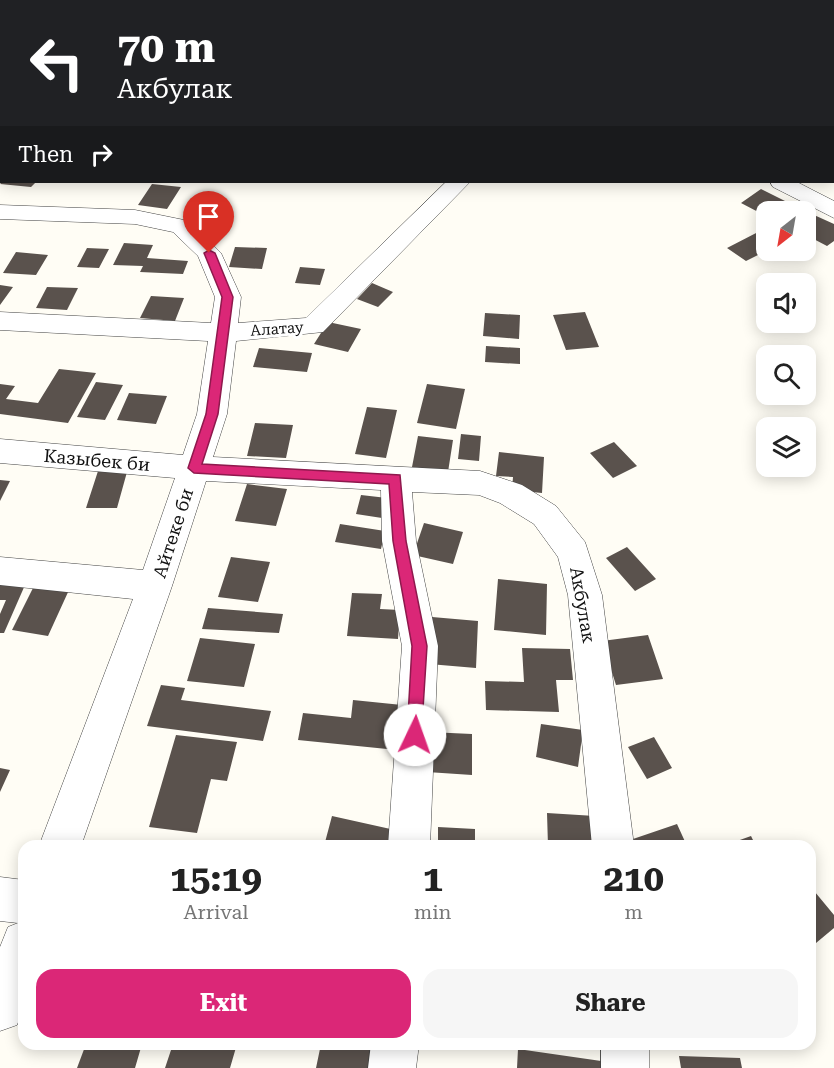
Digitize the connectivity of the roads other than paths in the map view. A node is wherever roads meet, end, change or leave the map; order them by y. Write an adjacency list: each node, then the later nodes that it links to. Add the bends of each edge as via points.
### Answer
1 (458, 183): 6 (street, Алатау, via 313,326)
2 (783, 183): 3 (street)
3 (834, 211)
4 (0, 212): 6 (street, Айтеке би, via 135,217 181,226 209,253 228,297)
5 (0, 321): 6 (street, Алатау)
6 (225, 333): 8 (street, Айтеке би, via 212,414)
7 (0, 451): 8 (street, Казыбек би)
8 (194, 468): 9 (street, Акбулак); 11 (street, Айтеке би)
9 (396, 479): 13 (street, via 399,541 420,646); 14 (street, Акбулак, via 480,483 511,494 545,515 573,552 585,595)
10 (0, 571): 11 (street)
11 (155, 586): 12 (street, Айтеке би)
12 (62, 840)
13 (409, 840)
14 (613, 840)
15 (0, 899): 16 (street)
16 (18, 901)
17 (18, 959): 18 (street)
18 (0, 1008)
19 (394, 1050): 21 (street)
20 (625, 1050): 22 (street)
21 (392, 1068)
22 (625, 1068)

